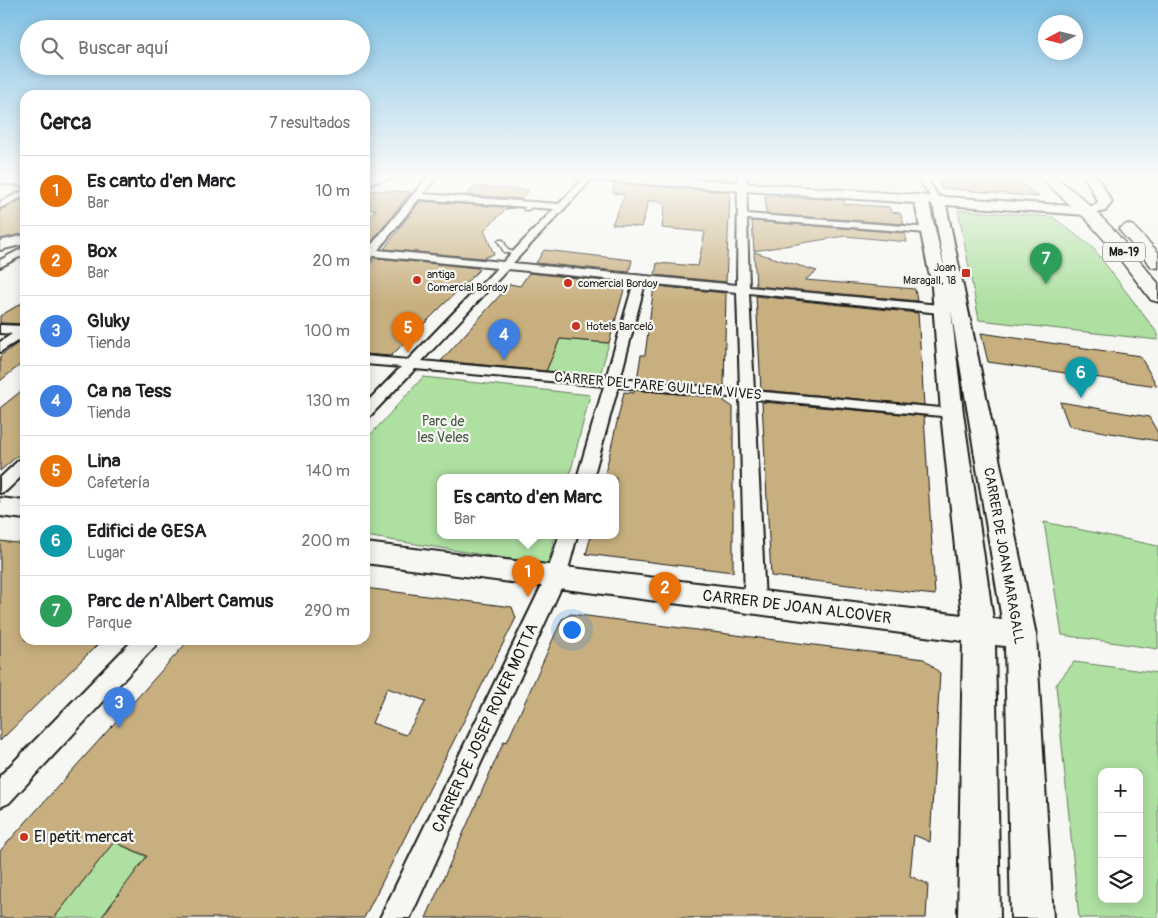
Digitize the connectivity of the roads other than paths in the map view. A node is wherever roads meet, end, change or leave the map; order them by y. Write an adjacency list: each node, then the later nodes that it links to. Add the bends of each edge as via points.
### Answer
1 (398, 218): 13 (street)
2 (551, 218): 16 (street)
3 (743, 218): 21 (street)
4 (767, 218): 9 (street)
5 (927, 218): 9 (street)
6 (943, 218): 44 (street, CARRER DE JOAN MARAGALL)
7 (1105, 218): 22 (highway, Ma-19, via 1120,247)
8 (1114, 218): 17 (highway, Ma-19)
9 (928, 230): 23 (street, via 940,287)
10 (20, 241): 12 (street)
11 (501, 241): 16 (lane, via 506,251)
12 (0, 246)
13 (370, 251)
14 (20, 253): 18 (street)
15 (370, 255): 19 (street)
16 (517, 255): 19 (street)
17 (1158, 263)
18 (0, 264)
19 (508, 264): 20 (street); 29 (street)
20 (641, 278): 21 (street); 30 (street)
21 (743, 288): 23 (street); 31 (street)
22 (1158, 296)
23 (940, 309): 33 (street)
24 (0, 329): 25 (street)
25 (20, 331)
26 (20, 334): 27 (street)
27 (0, 348)
28 (370, 360): 29 (street, CARRER DEL PARE GUILLEM VIVES)
29 (412, 364): 30 (street, CARRER DEL PARE GUILLEM VIVES); 32 (street)
30 (612, 383): 31 (street, CARRER DEL PARE GUILLEM VIVES); 35 (street)
31 (748, 394): 33 (street, CARRER DEL PARE GUILLEM VIVES); 42 (street)
32 (370, 408)
33 (952, 413): 43 (street)
34 (20, 469): 36 (street)
35 (586, 474)
36 (0, 487)
37 (0, 507): 38 (street)
38 (20, 509)
39 (567, 539): 41 (street, CARRER DE JOSEP ROVER MOTTA)
40 (370, 554): 41 (street, CARRER DE JOAN ALCOVER)
41 (556, 577): 42 (street, CARRER DE JOAN ALCOVER); 47 (street, CARRER DE JOSEP ROVER MOTTA)
42 (755, 602): 43 (street, CARRER DE JOAN ALCOVER)
43 (979, 630): 44 (street, CARRER DE JOAN ALCOVER); 48 (street)
44 (1020, 635): 49 (street, CARRER DE JOAN MARAGALL)
45 (142, 645): 46 (street)
46 (0, 794)
47 (395, 918)
48 (979, 918)
49 (1032, 918)

